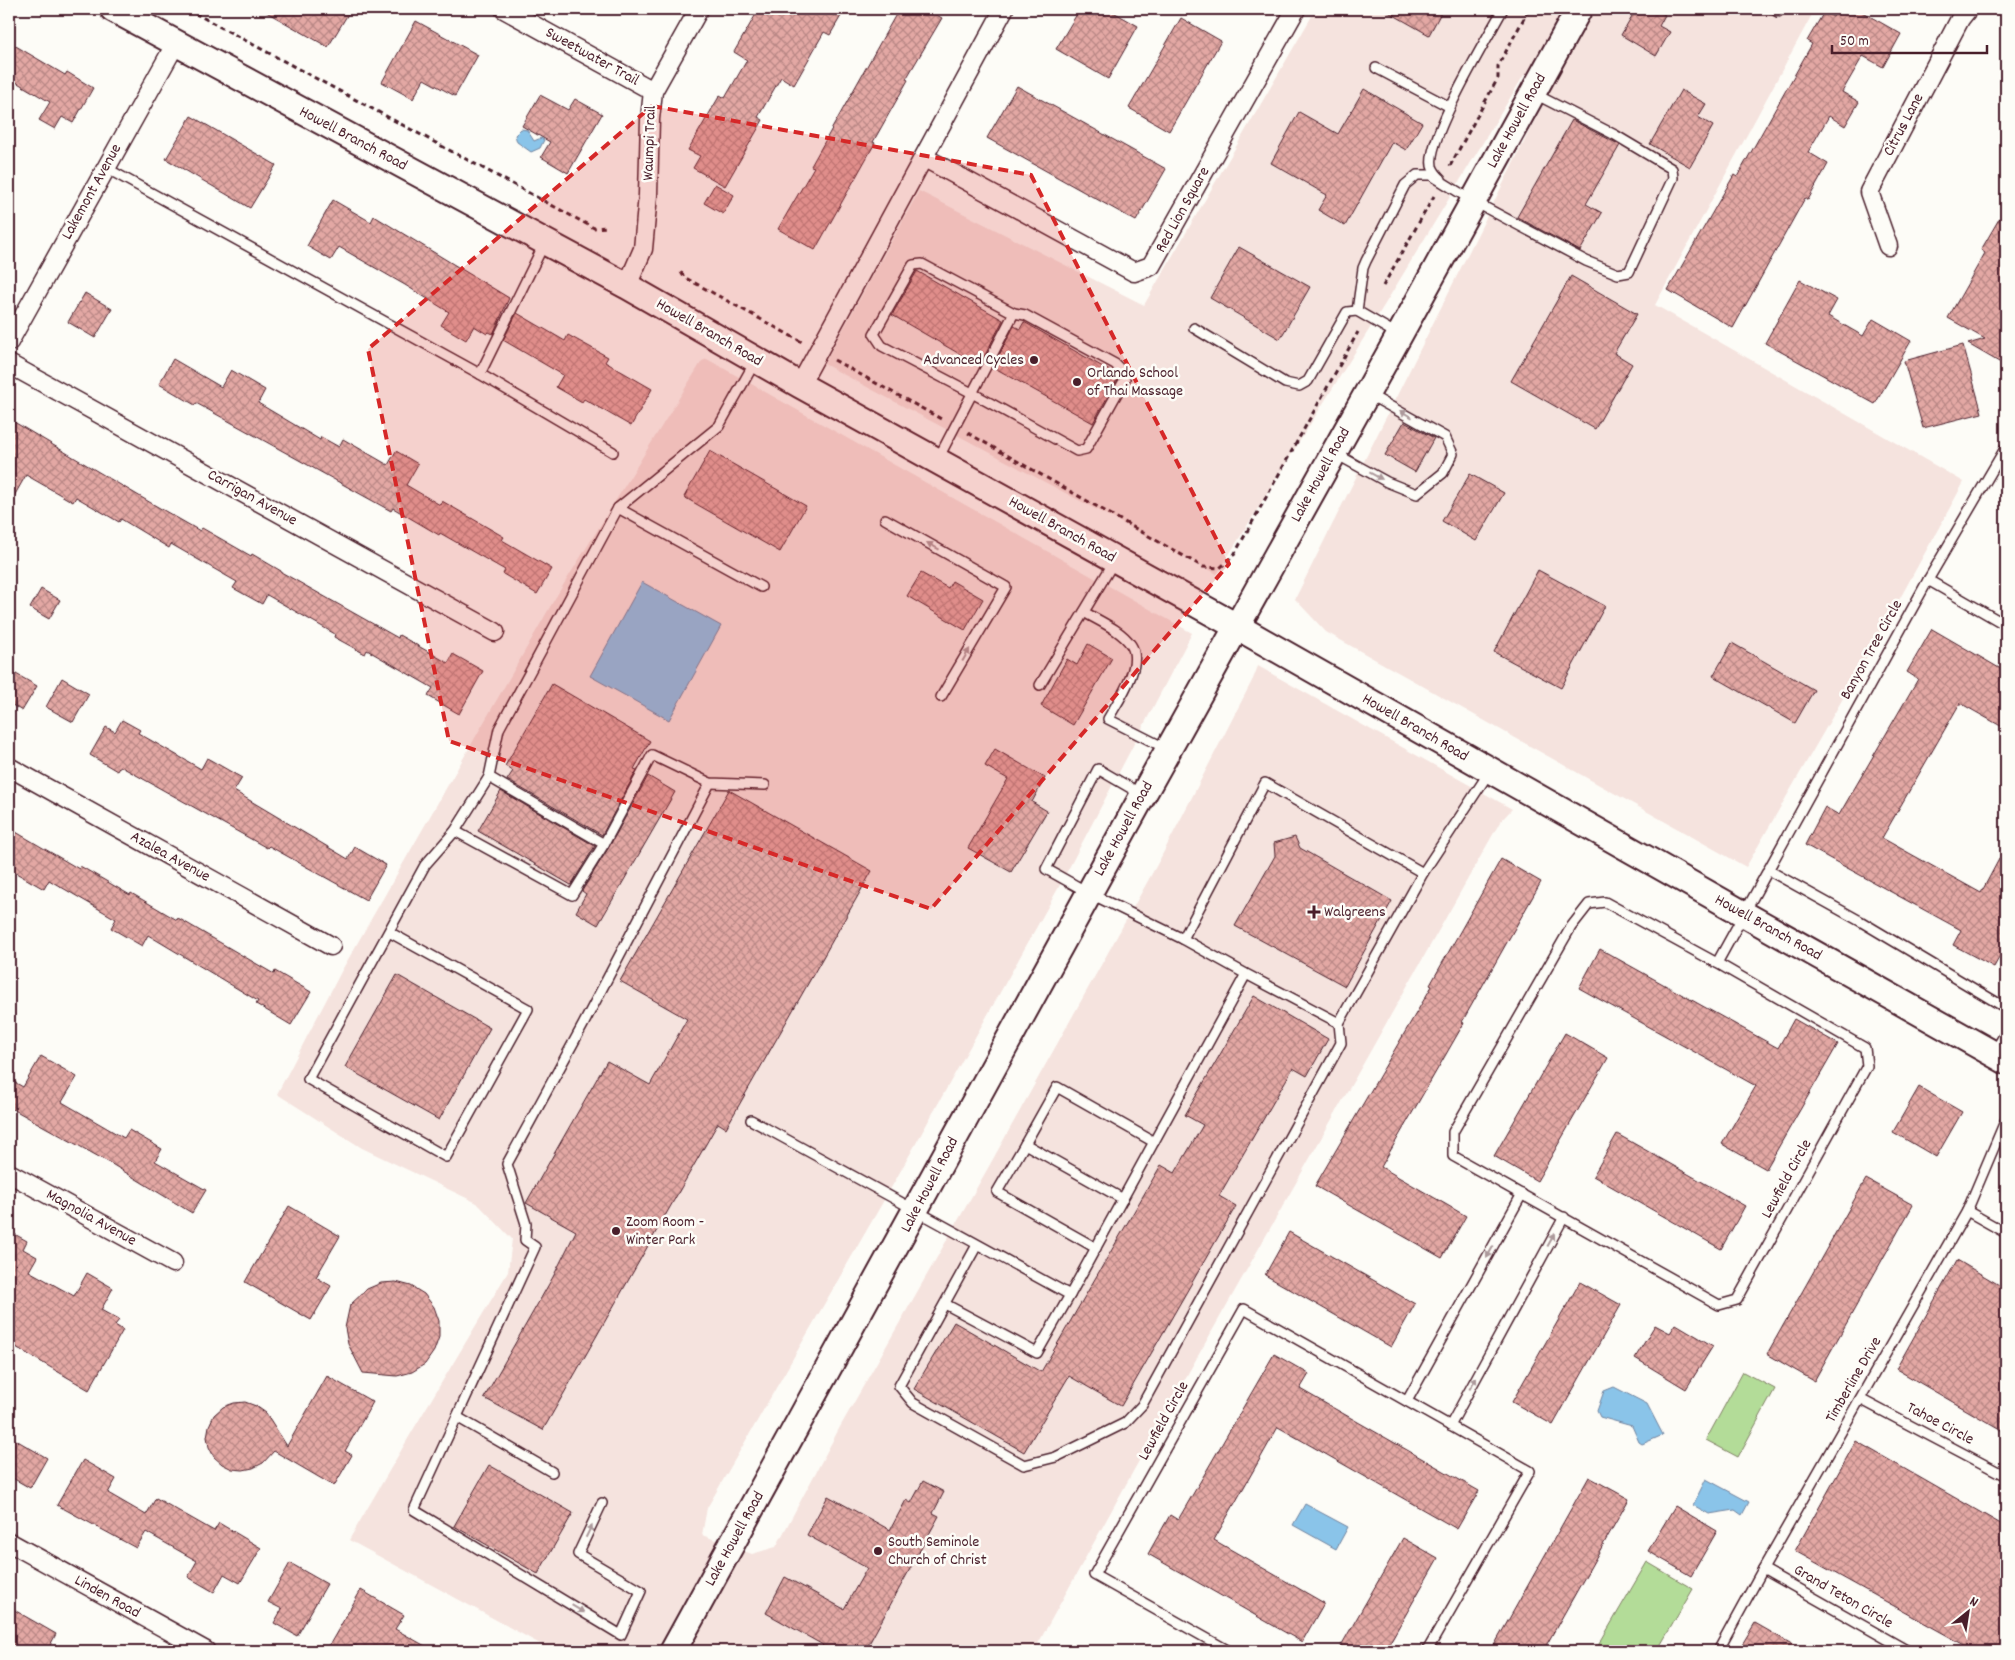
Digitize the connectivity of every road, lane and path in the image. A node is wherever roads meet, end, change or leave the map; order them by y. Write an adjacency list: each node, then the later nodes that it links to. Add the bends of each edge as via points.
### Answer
1 (113, 9): 11 (main road, Howell Branch Road)
2 (187, 9): 22 (path, via 594,228)
3 (504, 9): 13 (street, Sweetwater Trail)
4 (699, 9): 13 (street, Waumpi Trail)
5 (1004, 9): 16 (street)
6 (1296, 9): 16 (street, Red Lion Square, via 1151,266 1134,272)
7 (1503, 9): 15 (lane)
8 (1529, 9): 17 (path, via 1498,66 1498,78)
9 (1578, 9): 14 (main road, Lake Howell Road)
10 (1968, 9): 24 (street, Citrus Lane, via 1869,192)
11 (176, 43): 18 (street, Lakemont Avenue); 23 (main road, Howell Branch Road)
12 (1376, 68): 15 (lane)
13 (653, 91): 25 (street, Waumpi Trail, via 643,249)
14 (1543, 98): 21 (main road, Lake Howell Road); 21 (lane, via 1672,169 1673,178 1629,272 1618,274 1586,261)
15 (1450, 107): 19 (lane, via 1434,142 1432,166)
16 (924, 158): 36 (street)
17 (1450, 166)
18 (106, 168): 32 (street, Lakemont Avenue); 35 (lane)
19 (1442, 182): 21 (lane); 27 (lane, via 1431,175 1417,175 1405,185 1363,268)
20 (1434, 196): 26 (path)
21 (1472, 202): 31 (main road, Lake Howell Road)
22 (607, 227)
23 (546, 242): 25 (main road, Howell Branch Road); 35 (lane)
24 (1888, 246)
25 (627, 286): 33 (main road, Howell Branch Road)
26 (1383, 286)
27 (1357, 312): 29 (lane, via 1347,312 1308,381 1299,386 1285,383); 31 (lane)
28 (1014, 313): 37 (lane); 37 (lane, via 922,264 913,265 874,334 882,346); 37 (lane, via 1025,314 1115,364 1125,379 1086,449 1077,451)
29 (1194, 328)
30 (1358, 332): 46 (path, via 1234,556)
31 (1399, 336): 38 (main road, Lake Howell Road)
32 (9, 342)
33 (756, 360): 36 (main road, Howell Branch Road); 43 (lane, via 719,426)
34 (9, 364): 52 (street, Carrigan Avenue)
35 (480, 374): 40 (lane)
36 (800, 385): 42 (main road, Howell Branch Road)
37 (972, 393): 42 (lane)
38 (1367, 394): 41 (main road, Lake Howell Road); 41 (lane, one-way to 38, via 1387,482 1417,494 1443,473 1453,454 1445,437)
39 (2006, 448): 47 (lane, Banyon Tree Circle)
40 (613, 452)
41 (1334, 453): 51 (main road, Lake Howell Road)
42 (937, 461): 45 (main road, Howell Branch Road)
43 (618, 508): 48 (lane); 58 (lane, via 499,729)
44 (885, 519): 54 (lane, one-way to 44, via 1006,587)
45 (1116, 560): 49 (lane); 51 (main road, Howell Branch Road)
46 (1220, 568)
47 (1928, 580): 50 (lane); 64 (lane, Banyon Tree Circle)
48 (761, 587)
49 (1084, 612): 53 (lane); 55 (lane, via 1115,630 1131,646 1135,660 1130,677 1108,719)
50 (2006, 625)
51 (1236, 626): 55 (main road, Lake Howell Road); 57 (main road, Howell Branch Road)
52 (495, 632)
53 (1040, 685)
54 (941, 697)
55 (1168, 750): 61 (main road, Lake Howell Road)
56 (9, 767): 70 (street, Azalea Avenue)
57 (1490, 771): 65 (lane); 67 (main road, Howell Branch Road)
58 (489, 777): 62 (lane); 63 (lane)
59 (710, 783): 60 (lane); 63 (lane, via 652,755); 95 (lane, via 507,1164 526,1224 525,1240 535,1247)
60 (765, 785)
61 (1143, 795): 66 (main road, Lake Howell Road); 66 (lane, via 1098,769 1046,869)
62 (455, 831): 63 (lane, via 572,895); 68 (lane, via 425,865)
63 (604, 844)
64 (1768, 870): 67 (lane, Banyon Tree Circle); 73 (lane)
65 (1423, 873): 69 (lane, via 1265,783); 74 (lane)
66 (1089, 894): 69 (lane); 85 (main road, Lake Howell Road)
67 (1744, 914): 71 (lane); 76 (main road, Howell Branch Road)
68 (389, 932): 68 (lane, via 308,1079 446,1157 528,1009)
69 (1183, 939): 72 (lane)
70 (331, 946)
71 (1717, 963): 82 (lane, Lewfield Circle, via 1606,902 1589,904 1571,927 1453,1132 1453,1156); 86 (lane, Lewfield Circle, via 1865,1048 1867,1066 1737,1300 1719,1305)
72 (1246, 974): 74 (lane); 79 (lane)
73 (2006, 1008)
74 (1339, 1023): 92 (lane, via 1341,1043 1142,1405 1125,1423 1056,1457 1024,1465 913,1403 899,1386)
75 (2006, 1032): 76 (lane)
76 (2000, 1057)
77 (2006, 1119): 84 (lane, Timberline Drive)
78 (751, 1120): 85 (lane)
79 (1154, 1142): 80 (lane, via 1058,1086); 83 (lane)
80 (1026, 1144): 83 (lane); 89 (lane, via 997,1192)
81 (9, 1173): 90 (street, Magnolia Avenue)
82 (1522, 1194): 86 (lane, Lewfield Circle); 94 (lane, one-way to 94)
83 (1123, 1199): 89 (lane)
84 (1967, 1211): 87 (lane); 93 (lane, Timberline Drive)
85 (916, 1212): 88 (lane); 103 (main road, Lake Howell Road)
86 (1564, 1217): 96 (lane, one-way to 86)
87 (2006, 1233)
88 (977, 1245): 91 (lane); 92 (lane)
89 (1096, 1248): 91 (lane)
90 (173, 1263)
91 (1070, 1296): 92 (lane, via 1037,1353)
92 (945, 1304)
93 (1860, 1399): 98 (lane, Tahoe Circle); 101 (lane, Timberline Drive)
94 (1407, 1401): 96 (lane, Lewfield Circle); 104 (lane, Lewfield Circle, via 1244,1310 1094,1576)
95 (457, 1417): 97 (lane); 99 (lane, one-way to 99, via 414,1510 621,1635 641,1591 578,1554)
96 (1450, 1426): 105 (lane, Lewfield Circle, via 1530,1470)
97 (552, 1472)
98 (2006, 1476)
99 (602, 1503)
100 (9, 1542): 102 (street, Linden Road)
101 (1763, 1568): 106 (lane, Timberline Drive); 107 (lane, Grand Teton Circle)
102 (206, 1651)
103 (673, 1651)
104 (1228, 1651)
105 (1427, 1651)
106 (1718, 1651)
107 (1908, 1651)

